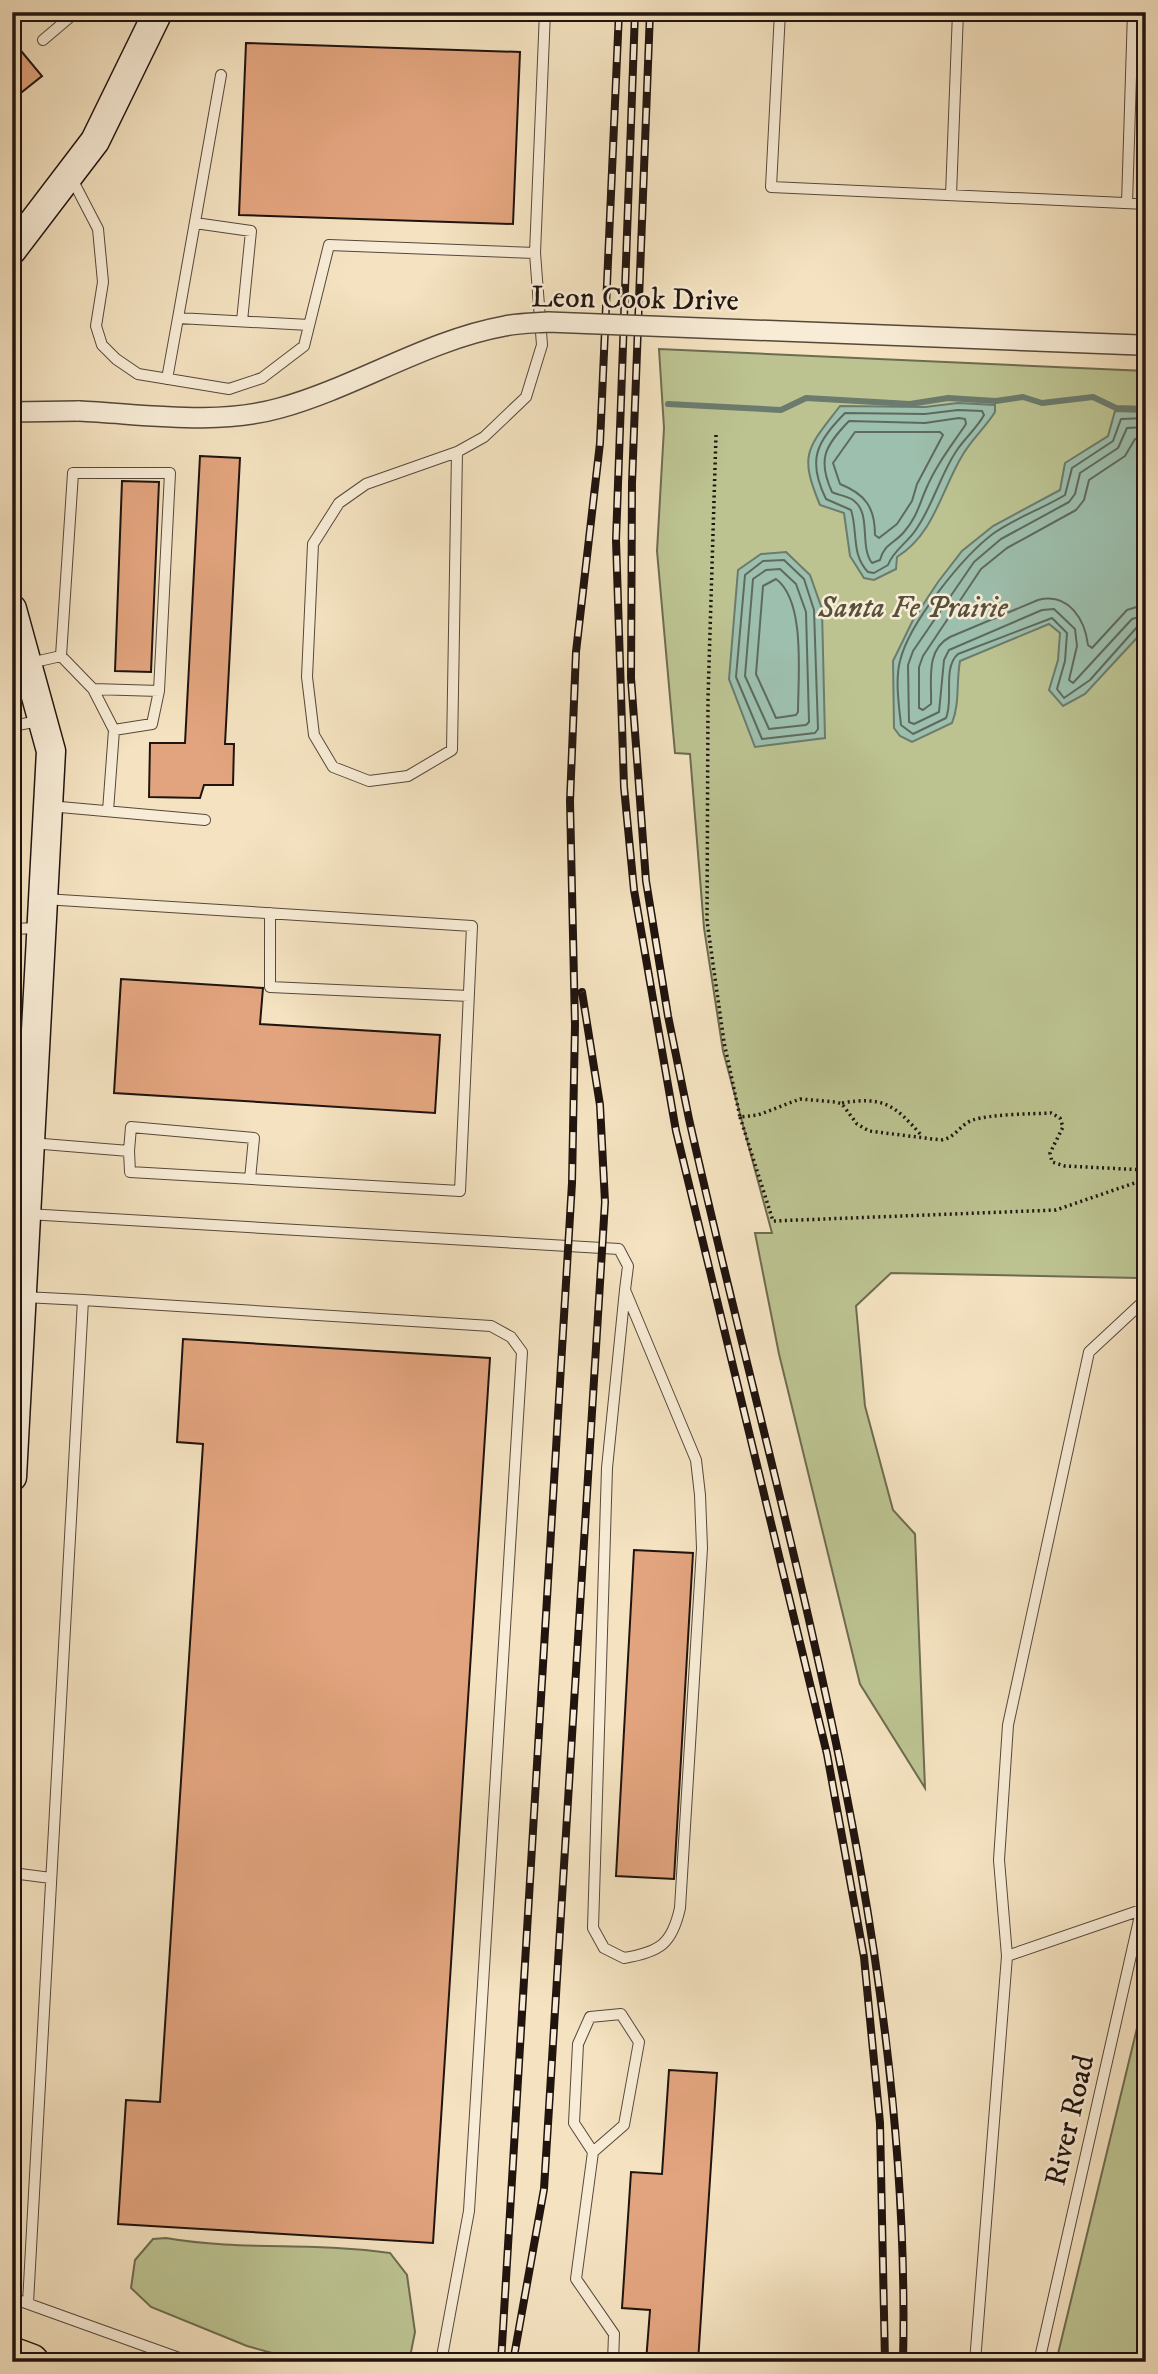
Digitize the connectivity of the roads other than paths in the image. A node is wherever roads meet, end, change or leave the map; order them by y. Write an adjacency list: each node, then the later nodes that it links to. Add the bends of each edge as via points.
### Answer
1 (76, 12): 7 (lane)
2 (158, 12): 9 (street, via 95,141)
3 (545, 12): 15 (lane)
4 (780, 12): 10 (lane, via 771,187)
5 (958, 12): 10 (lane)
6 (1133, 12): 11 (lane)
7 (43, 40)
8 (221, 75): 13 (lane)
9 (69, 174): 14 (street); 20 (lane, via 98,229 103,282 96,326 102,345 138,374)
10 (951, 195): 11 (lane)
11 (1127, 203): 12 (lane)
12 (1146, 204)
13 (195, 223): 16 (lane); 17 (lane, via 251,231)
14 (12, 250)
15 (535, 253): 18 (lane, via 329,245); 22 (lane, via 542,345 526,397 484,437)
16 (178, 318): 17 (lane); 20 (lane)
17 (242, 321): 18 (lane)
18 (309, 325): 20 (lane, via 304,345 262,378 229,389)
19 (1143, 345): 21 (street, Leon Cook Drive, bridge, via 548,322 505,326 475,335 280,408 254,413 202,417)
20 (167, 379)
21 (12, 412)
22 (457, 452): 22 (lane, via 366,484 339,503 313,544 307,677 314,735 333,766 369,781 408,776 452,750)
23 (12, 609): 25 (street)
24 (61, 656): 25 (lane); 26 (lane); 27 (lane, via 73,473 170,473)
25 (28, 664): 28 (street)
26 (93, 689): 27 (lane); 30 (lane)
27 (159, 691): 30 (lane, via 152,724)
28 (43, 720): 29 (lane); 31 (street, via 51,751)
29 (12, 726)
30 (114, 730): 32 (lane)
31 (48, 806): 32 (lane); 34 (street)
32 (108, 811): 33 (lane)
33 (205, 820)
34 (43, 899): 35 (lane); 36 (street)
35 (270, 913): 38 (lane, via 472,926); 38 (lane, via 270,987)
36 (42, 928): 37 (lane); 40 (street)
37 (12, 929)
38 (469, 996): 41 (lane, via 460,1191)
39 (129, 1151): 40 (lane); 41 (lane, via 130,1172); 41 (lane, via 131,1127 254,1138)
40 (27, 1157): 42 (street)
41 (250, 1179)
42 (26, 1214): 43 (lane, via 602,1246 619,1249 628,1266); 44 (street)
43 (625, 1290): 43 (lane, via 607,1468 593,1928 604,1948 624,1958 660,1949 675,1930 680,1908 702,1548 696,1460)
44 (22, 1296): 46 (lane); 47 (street)
45 (1146, 1299): 53 (lane, via 1089,1352 1008,1725 999,1860)
46 (83, 1300): 50 (lane); 60 (lane, via 491,1326 511,1337 522,1352 469,2211)
47 (14, 1423): 48 (street)
48 (12, 1476)
49 (12, 1873): 50 (lane)
50 (51, 1878): 56 (lane)
51 (1146, 1889): 52 (lane, River Road)
52 (1141, 1910): 53 (lane); 63 (lane, River Road)
53 (1007, 1956): 62 (lane)
54 (593, 2152): 54 (lane, via 624,2125 639,2042 621,2014 590,2017 578,2044 574,2123); 61 (lane, via 576,2279 614,2334)
55 (12, 2298): 56 (lane)
56 (28, 2303): 59 (lane)
57 (12, 2355): 58 (highway)
58 (31, 2362)
59 (190, 2362)
60 (441, 2362)
61 (613, 2362)
62 (975, 2362)
63 (1039, 2362)

